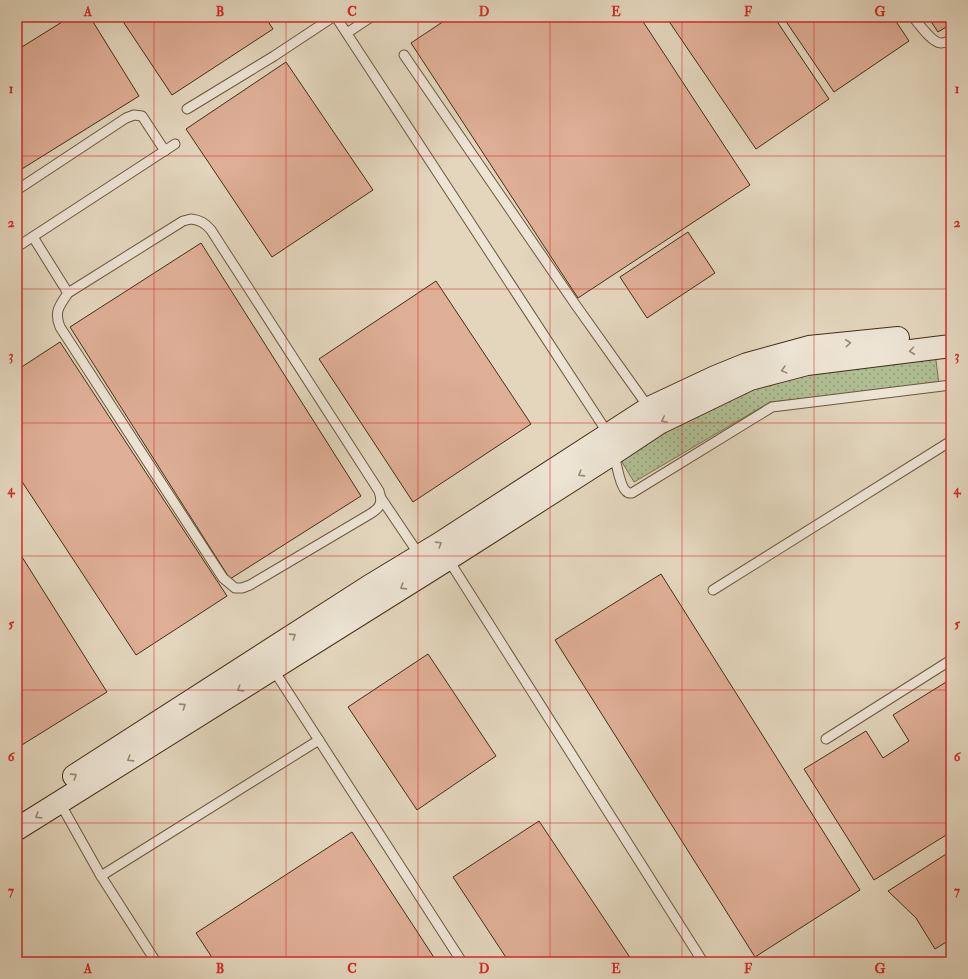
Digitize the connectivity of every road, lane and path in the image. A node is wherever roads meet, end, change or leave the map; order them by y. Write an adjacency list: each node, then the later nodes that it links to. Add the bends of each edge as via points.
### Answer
1 (335, 17): 4 (lane); 7 (lane)
2 (371, 17): 4 (lane)
3 (913, 17): 5 (lane, via 932,39 942,43)
4 (347, 33): 19 (lane)
5 (951, 40)
6 (404, 55): 17 (lane)
7 (187, 109)
8 (175, 144): 9 (lane)
9 (165, 151): 10 (lane, via 142,116 134,115); 11 (lane)
10 (17, 190)
11 (33, 237): 12 (lane); 13 (lane)
12 (17, 247)
13 (68, 294): 20 (lane, via 183,221 191,219 205,224); 20 (lane, via 57,314 60,327 223,578 235,588 250,585 370,514 379,507)
14 (951, 332): 17 (main road, one-way to 14, via 746,364 809,347)
15 (951, 346): 19 (main road, one-way to 19, via 807,364 750,379)
16 (951, 385): 19 (lane, via 772,407 630,494 623,486)
17 (649, 408): 19 (main road)
18 (951, 441): 23 (lane)
19 (611, 444): 21 (main road, one-way to 19); 22 (main road, one-way to 22)
20 (382, 498): 21 (lane)
21 (420, 556): 29 (main road, one-way to 21)
22 (448, 559): 25 (main road, one-way to 25); 34 (lane)
23 (714, 590)
24 (951, 660): 26 (lane)
25 (273, 669): 27 (lane); 28 (main road, one-way to 28)
26 (826, 739)
27 (319, 740): 31 (lane); 33 (lane)
28 (60, 803): 30 (main road, one-way to 30); 31 (lane)
29 (17, 811)
30 (17, 829)
31 (101, 876): 32 (lane)
32 (156, 962)
33 (462, 962)
34 (703, 962)

